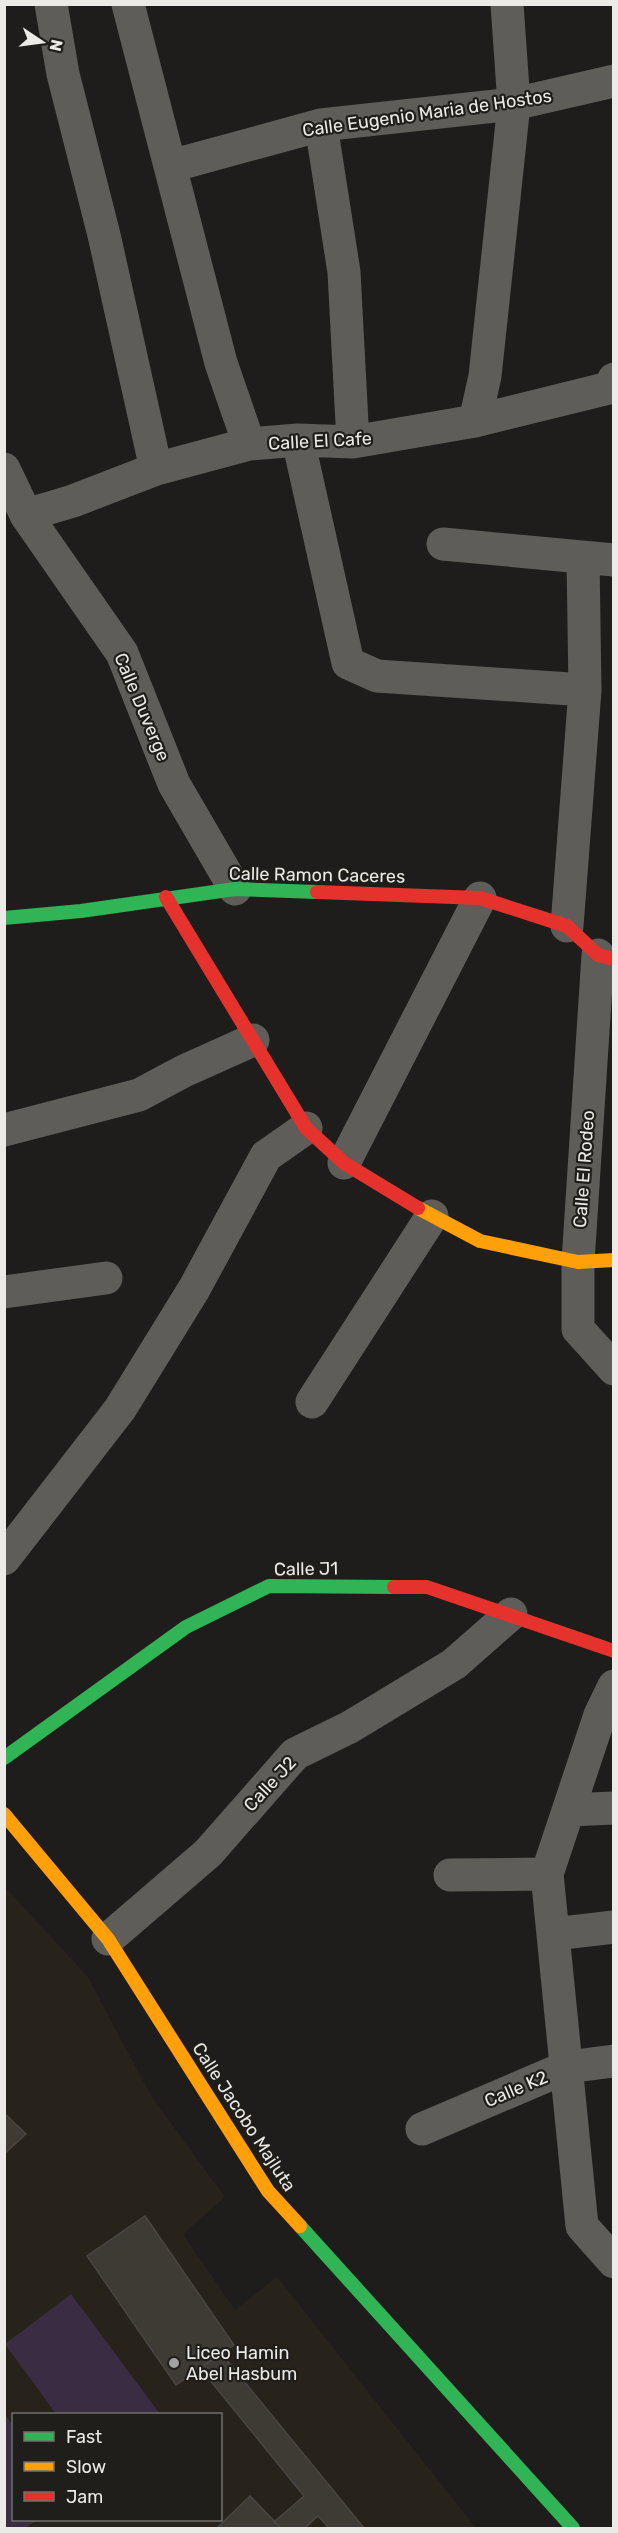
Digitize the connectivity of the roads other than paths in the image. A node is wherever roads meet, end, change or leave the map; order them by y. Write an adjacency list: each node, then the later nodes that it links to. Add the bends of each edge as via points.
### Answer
1 (51, 4): 14 (street, via 63,74 104,235)
2 (128, 4): 7 (street)
3 (507, 4): 5 (street)
4 (614, 81): 5 (street, Calle Eugenio Maria de Hostos)
5 (514, 104): 6 (street, Calle Eugenio Maria de Hostos); 9 (street, via 485,376)
6 (321, 125): 7 (street, Calle Eugenio Maria de Hostos); 11 (street, via 344,272)
7 (171, 166): 12 (street, via 221,363)
8 (614, 379): 9 (street, Calle El Cafe, via 609,388)
9 (475, 421): 11 (street, Calle El Cafe)
10 (298, 440): 11 (street, Calle El Cafe); 12 (street, Calle El Cafe); 18 (street, via 348,663 377,676)
11 (353, 442)
12 (249, 444): 14 (street, Calle El Cafe)
13 (4, 469): 15 (street, Calle Duverge)
14 (156, 470): 15 (street, Calle El Cafe)
15 (26, 515): 19 (street, Calle Duverge, via 122,653 174,784)
16 (443, 544): 17 (street)
17 (598, 559): 18 (street)
18 (585, 690): 23 (street)
19 (235, 889): 20 (street, Calle Ramon Caceres); 21 (street, Calle Ramon Caceres)
20 (166, 897): 22 (street, Calle Ramon Caceres); 25 (street)
21 (480, 898): 23 (street, Calle Ramon Caceres); 28 (street)
22 (4, 918)
23 (567, 926): 24 (street, Calle Ramon Caceres)
24 (606, 957): 31 (street, Calle El Rodeo)
25 (253, 1040): 26 (street); 27 (street, via 138,1095)
26 (306, 1128): 28 (street); 36 (street, via 266,1156 194,1289 120,1409)
27 (4, 1130)
28 (345, 1163): 29 (street)
29 (432, 1216): 31 (street, via 480,1241); 35 (street)
30 (614, 1260): 31 (street)
31 (578, 1262): 34 (street, Calle El Rodeo, via 578,1329)
32 (106, 1278): 33 (street)
33 (4, 1292)
34 (614, 1369)
35 (312, 1402)
36 (4, 1559)
37 (511, 1614): 38 (street, Calle J1); 40 (street, Calle J1, via 427,1587 269,1586 186,1627); 48 (street, Calle J2, via 454,1664 350,1727 295,1754 208,1853)
38 (614, 1651)
39 (614, 1686): 42 (street, via 600,1715)
40 (4, 1758)
41 (614, 1808): 42 (street)
42 (569, 1810): 44 (street)
43 (4, 1814): 48 (street, Calle Jacobo Majluta)
44 (547, 1874): 45 (street); 47 (street)
45 (450, 1875)
46 (614, 1927): 47 (street)
47 (554, 1934): 50 (street)
48 (108, 1939): 53 (street, Calle Jacobo Majluta, via 268,2191)
49 (614, 2061): 50 (street, Calle K2)
50 (567, 2067): 51 (street, Calle K2); 52 (street, via 582,2226)
51 (422, 2129)
52 (614, 2262)
53 (573, 2529)

